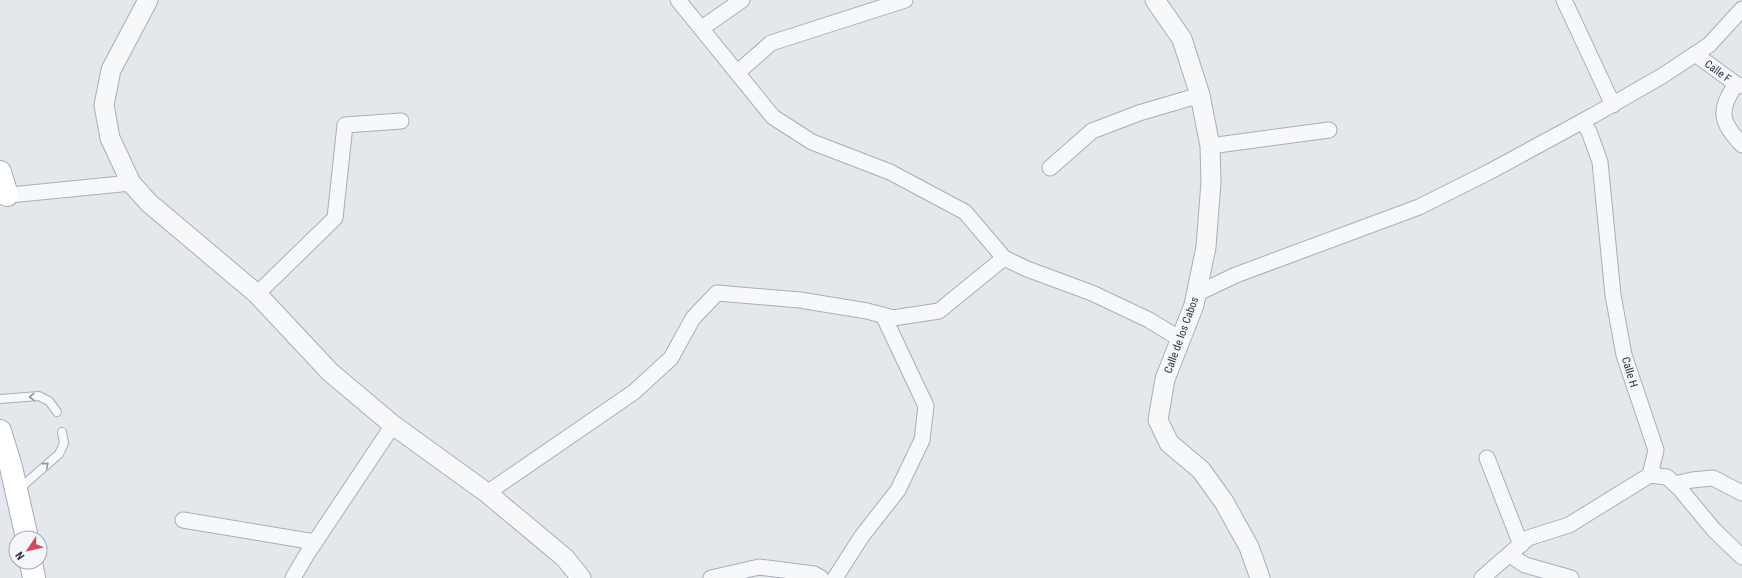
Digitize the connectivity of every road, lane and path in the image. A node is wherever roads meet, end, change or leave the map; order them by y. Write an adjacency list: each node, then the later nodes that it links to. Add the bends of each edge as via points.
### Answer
1 (148, 0): 21 (street, via 111,70 104,105 110,138)
2 (678, 0): 8 (street)
3 (742, 0): 8 (street)
4 (905, 0): 10 (street, via 771,43)
5 (1155, 0): 12 (street, Calle de los Cabos, via 1182,39)
6 (1564, 0): 13 (street)
7 (1742, 9): 9 (street, via 1709,45)
8 (702, 28): 10 (street)
9 (1695, 54): 11 (street, Calle F); 13 (street)
10 (738, 72): 23 (street, via 774,117 812,142 890,172 965,212)
11 (1739, 85): 17 (street, via 1727,98 1723,113 1730,132)
12 (1200, 95): 18 (street, Calle de los Cabos); 19 (street, via 1092,130)
13 (1613, 105): 15 (street)
14 (401, 122): 24 (street, via 345,125 335,218)
15 (1583, 122): 25 (street, via 1419,207 1236,275); 34 (street, Calle H, via 1600,162 1613,295 1624,355 1656,450)
16 (1329, 130): 18 (street)
17 (1742, 145)
18 (1210, 146): 25 (street, Calle de los Cabos, via 1211,182 1206,247)
19 (1050, 168)
20 (0, 172): 22 (main road)
21 (131, 183): 22 (street); 24 (street, via 149,203)
22 (4, 196)
23 (1004, 258): 26 (street, via 939,312 893,318); 27 (street, via 1092,293 1149,320)
24 (257, 294): 30 (street, via 330,372)
25 (1196, 294): 27 (street, Calle de los Cabos, via 1194,306)
26 (883, 315): 37 (street, via 800,300 717,293 694,318 671,358 634,392); 49 (street, via 926,406 922,440 898,490 862,536)
27 (1180, 339): 50 (street, Calle de los Cabos, via 1165,379 1158,420 1169,443 1202,470 1224,502 1249,547)
28 (0, 399): 29 (lane, one-way to 28, via 49,401 39,396)
29 (57, 412)
30 (393, 425): 37 (street); 41 (street)
31 (0, 430): 36 (main road)
32 (62, 432): 36 (lane, one-way to 32, via 59,454 64,444)
33 (1487, 458): 42 (street)
34 (1650, 475): 35 (street, via 1667,476); 42 (street, via 1569,525 1528,538)
35 (1675, 484): 38 (street, via 1713,478); 44 (street, via 1714,530)
36 (17, 491): 40 (main road)
37 (487, 493): 46 (street, via 565,558)
38 (1742, 493)
39 (183, 520): 41 (street)
40 (25, 530)
41 (315, 542): 45 (street)
42 (1521, 545): 43 (street)
43 (1510, 555): 51 (street); 52 (street, via 1525,565)
44 (1742, 557)
45 (293, 578)
46 (581, 578)
47 (711, 578): 48 (street, via 759,567 814,574)
48 (821, 578)
49 (835, 578)
50 (1260, 578)
51 (1482, 578)
52 (1571, 578)

